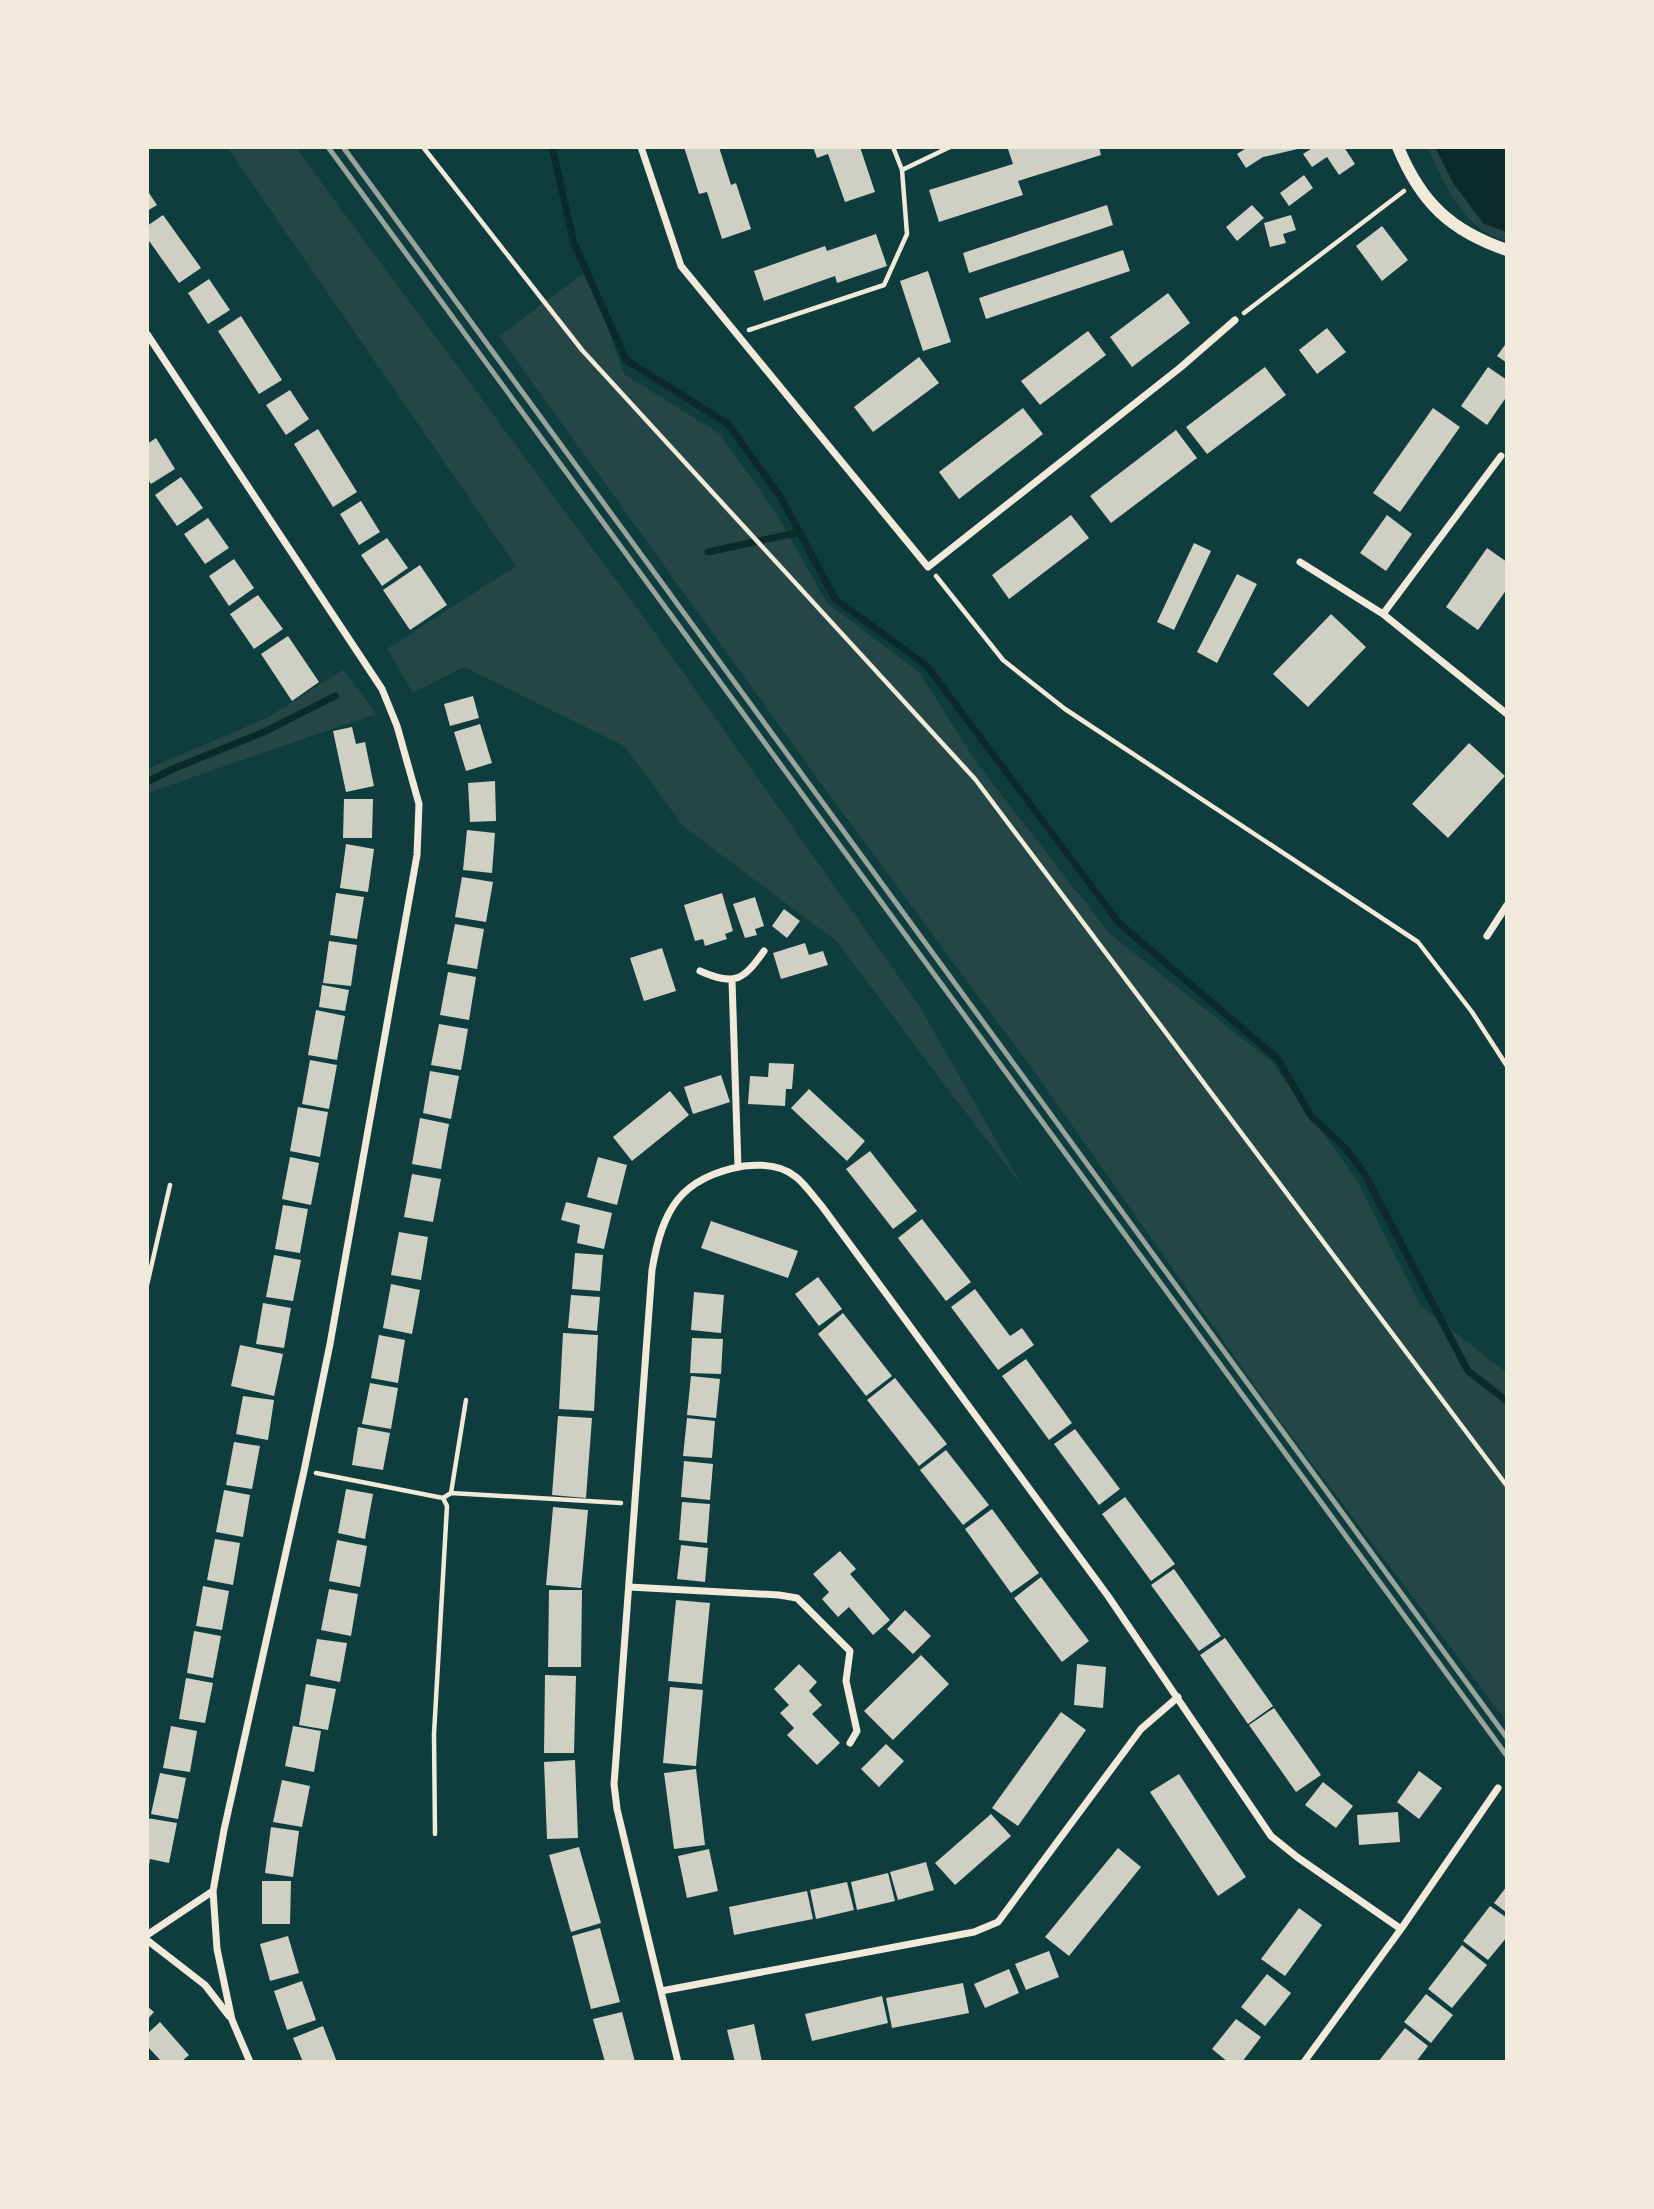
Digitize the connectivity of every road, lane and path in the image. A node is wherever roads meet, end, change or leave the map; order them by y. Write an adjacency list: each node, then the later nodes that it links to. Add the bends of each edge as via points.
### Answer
1 (422, 147): 28 (path, via 582,350 975,779)
2 (641, 147): 11 (street, via 681,266)
3 (893, 147): 6 (path)
4 (950, 147): 6 (path)
5 (1398, 147): 7 (street)
6 (902, 170): 11 (path, via 907,234 884,285)
7 (1415, 182): 8 (street, via 1453,225); 9 (path)
8 (1507, 250)
9 (1235, 320): 14 (street)
10 (147, 334): 27 (street, via 382,689 419,804 417,855)
11 (735, 334): 14 (street)
12 (1501, 456): 15 (street)
13 (1300, 562): 15 (street)
14 (928, 568): 22 (path, via 1003,660 1065,709 1418,942)
15 (1382, 614): 16 (street)
16 (1507, 714)
17 (1507, 905): 18 (street)
18 (1487, 936)
19 (764, 951): 21 (street, via 751,971)
20 (700, 971): 21 (street)
21 (732, 980): 23 (street)
22 (1507, 1066)
23 (738, 1167): 31 (street, via 707,1176 688,1188 658,1235); 33 (street, via 777,1167 795,1176 821,1205)
24 (170, 1185): 25 (path)
25 (147, 1285)
26 (466, 1400): 29 (path)
27 (304, 1471): 30 (path); 37 (street)
28 (1507, 1486)
29 (451, 1493): 30 (path); 31 (path)
30 (443, 1498): 36 (path, via 447,1506 434,1734)
31 (635, 1504): 32 (street)
32 (629, 1587): 34 (street, via 797,1598 850,1650 846,1682 857,1731); 41 (street, via 614,1784)
33 (1178, 1697): 38 (street, via 1271,1836); 41 (street, via 1141,1729 998,1922 974,1932)
34 (850, 1743)
35 (1498, 1788): 38 (street)
36 (435, 1834)
37 (213, 1891): 39 (street); 42 (street, via 217,1949)
38 (1401, 1929): 45 (street)
39 (147, 1935)
40 (147, 1940): 42 (street, via 205,1984)
41 (661, 1992): 44 (street)
42 (232, 2020): 43 (street)
43 (250, 2062)
44 (678, 2062)
45 (1304, 2062)

